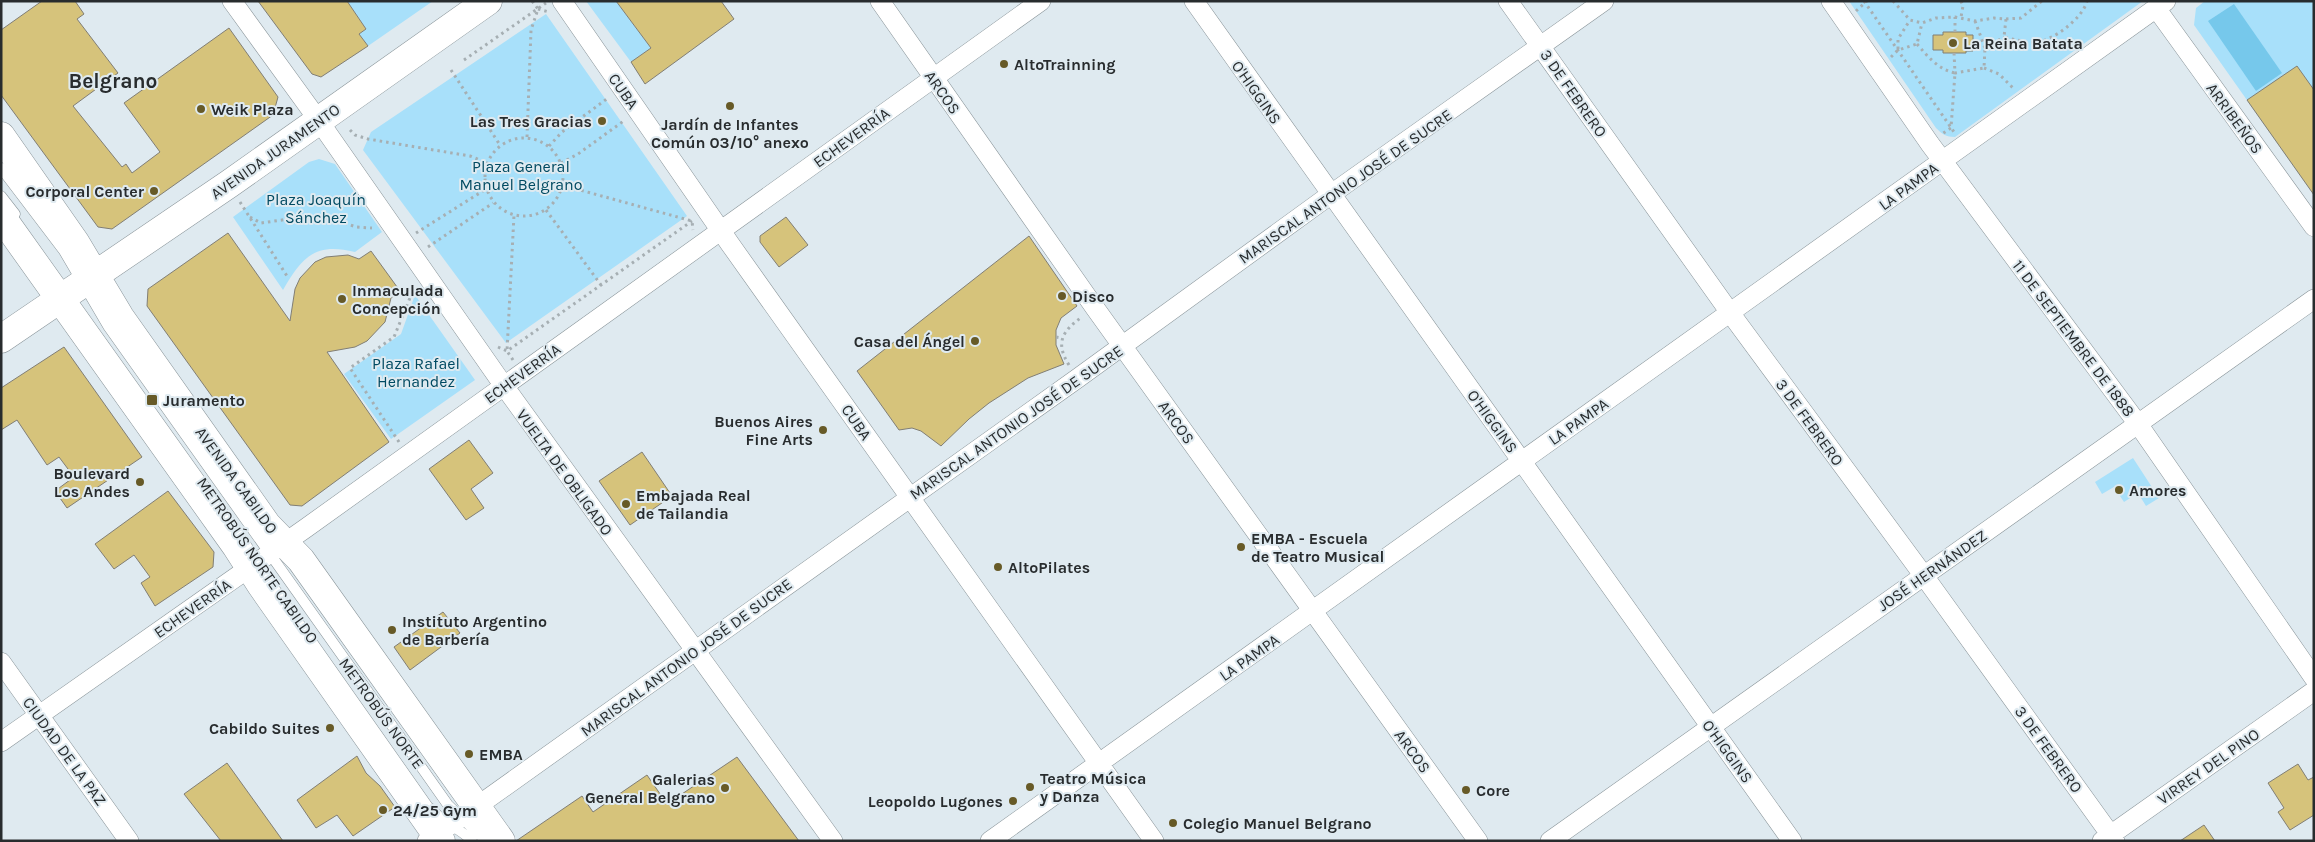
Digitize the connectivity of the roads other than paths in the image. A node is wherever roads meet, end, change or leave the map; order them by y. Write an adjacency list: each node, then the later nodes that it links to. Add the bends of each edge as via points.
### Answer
1 (232, 1): 13 (street, VUELTA DE OBLIGADO)
2 (488, 1): 13 (main road, AVENIDA JURAMENTO)
3 (880, 1): 12 (street, ARCOS)
4 (1041, 1): 12 (street, ECHEVERRÍA)
5 (1194, 1): 17 (street, O'HIGGINS)
6 (1508, 1): 11 (street, 3 DE FEBRERO)
7 (1604, 1): 11 (street, MARISCAL ANTONIO JOSÉ DE SUCRE)
8 (1831, 1): 15 (street, 11 DE SEPTIEMBRE DE 1888)
9 (2161, 5): 15 (street, LA PAMPA); 20 (street, ARRIBEÑOS)
10 (556, 7): 21 (street, CUBA)
11 (1541, 47): 17 (street, MARISCAL ANTONIO JOSÉ DE SUCRE); 24 (street, 3 DE FEBRERO)
12 (933, 78): 21 (street, ECHEVERRÍA); 27 (street, ARCOS)
13 (319, 121): 22 (main road, AVENIDA JURAMENTO); 29 (street, VUELTA DE OBLIGADO)
14 (1, 136): 22 (main road, AVENIDA CABILDO, via 75,242)
15 (1943, 161): 24 (street, LA PAMPA); 30 (street, 11 DE SEPTIEMBRE DE 1888)
16 (1, 168): 22 (lane, via 64,251)
17 (1330, 195): 27 (street, MARISCAL ANTONIO JOSÉ DE SUCRE); 31 (street, O'HIGGINS)
18 (1, 196): 19 (lane)
19 (12, 221): 22 (main road, AVENIDA CABILDO)
20 (2314, 227)
21 (720, 230): 29 (street, ECHEVERRÍA); 32 (street, CUBA)
22 (75, 288): 26 (main road); 34 (main road, AVENIDA CABILDO); 34 (main road, AVENIDA CABILDO, via 120,317)
23 (2314, 299): 30 (street, JOSÉ HERNÁNDEZ)
24 (1730, 314): 31 (street, LA PAMPA); 35 (street, 3 DE FEBRERO)
25 (95, 325): 28 (lane)
26 (1, 339)
27 (1122, 346): 32 (street, MARISCAL ANTONIO JOSÉ DE SUCRE); 37 (street, ARCOS)
28 (133, 380)
29 (504, 386): 34 (street, ECHEVERRÍA, via 407,456); 38 (street, VUELTA DE OBLIGADO)
30 (2138, 424): 35 (street, JOSÉ HERNÁNDEZ); 40 (street, 11 DE SEPTIEMBRE DE 1888)
31 (1522, 461): 37 (street, LA PAMPA); 43 (street, O'HIGGINS)
32 (910, 497): 38 (street, MARISCAL ANTONIO JOSÉ DE SUCRE); 45 (street, CUBA)
33 (217, 500): 34 (lane, METROBÚS NORTE CABILDO)
34 (266, 550): 36 (lane, METROBÚS NORTE CABILDO); 42 (street, ECHEVERRÍA); 47 (main road, AVENIDA CABILDO); 47 (main road, AVENIDA CABILDO, via 301,560)
35 (1924, 576): 43 (street, JOSÉ HERNÁNDEZ); 48 (street, 3 DE FEBRERO)
36 (276, 588)
37 (1312, 611): 45 (street, LA PAMPA); 56 (street, ARCOS)
38 (694, 651): 47 (street, MARISCAL ANTONIO JOSÉ DE SUCRE); 53 (street, VUELTA DE OBLIGADO)
39 (1, 662): 42 (street, CIUDAD DE LA PAZ)
40 (2314, 678)
41 (2314, 691): 48 (street, VIRREY DEL PINO)
42 (39, 715): 44 (street, ECHEVERRÍA); 49 (street, CIUDAD DE LA PAZ)
43 (1710, 727): 57 (street, JOSÉ HERNÁNDEZ); 58 (street, O'HIGGINS)
44 (1, 742)
45 (1100, 763): 54 (street, LA PAMPA); 55 (street, CUBA)
46 (424, 798): 47 (lane)
47 (449, 827): 50 (lane); 51 (lane); 52 (main road, AVENIDA CABILDO)
48 (2109, 839)
49 (129, 841)
50 (472, 841)
51 (485, 841)
52 (501, 841)
53 (833, 841)
54 (990, 841)
55 (1154, 841)
56 (1478, 841)
57 (1550, 841)
58 (1792, 841)

